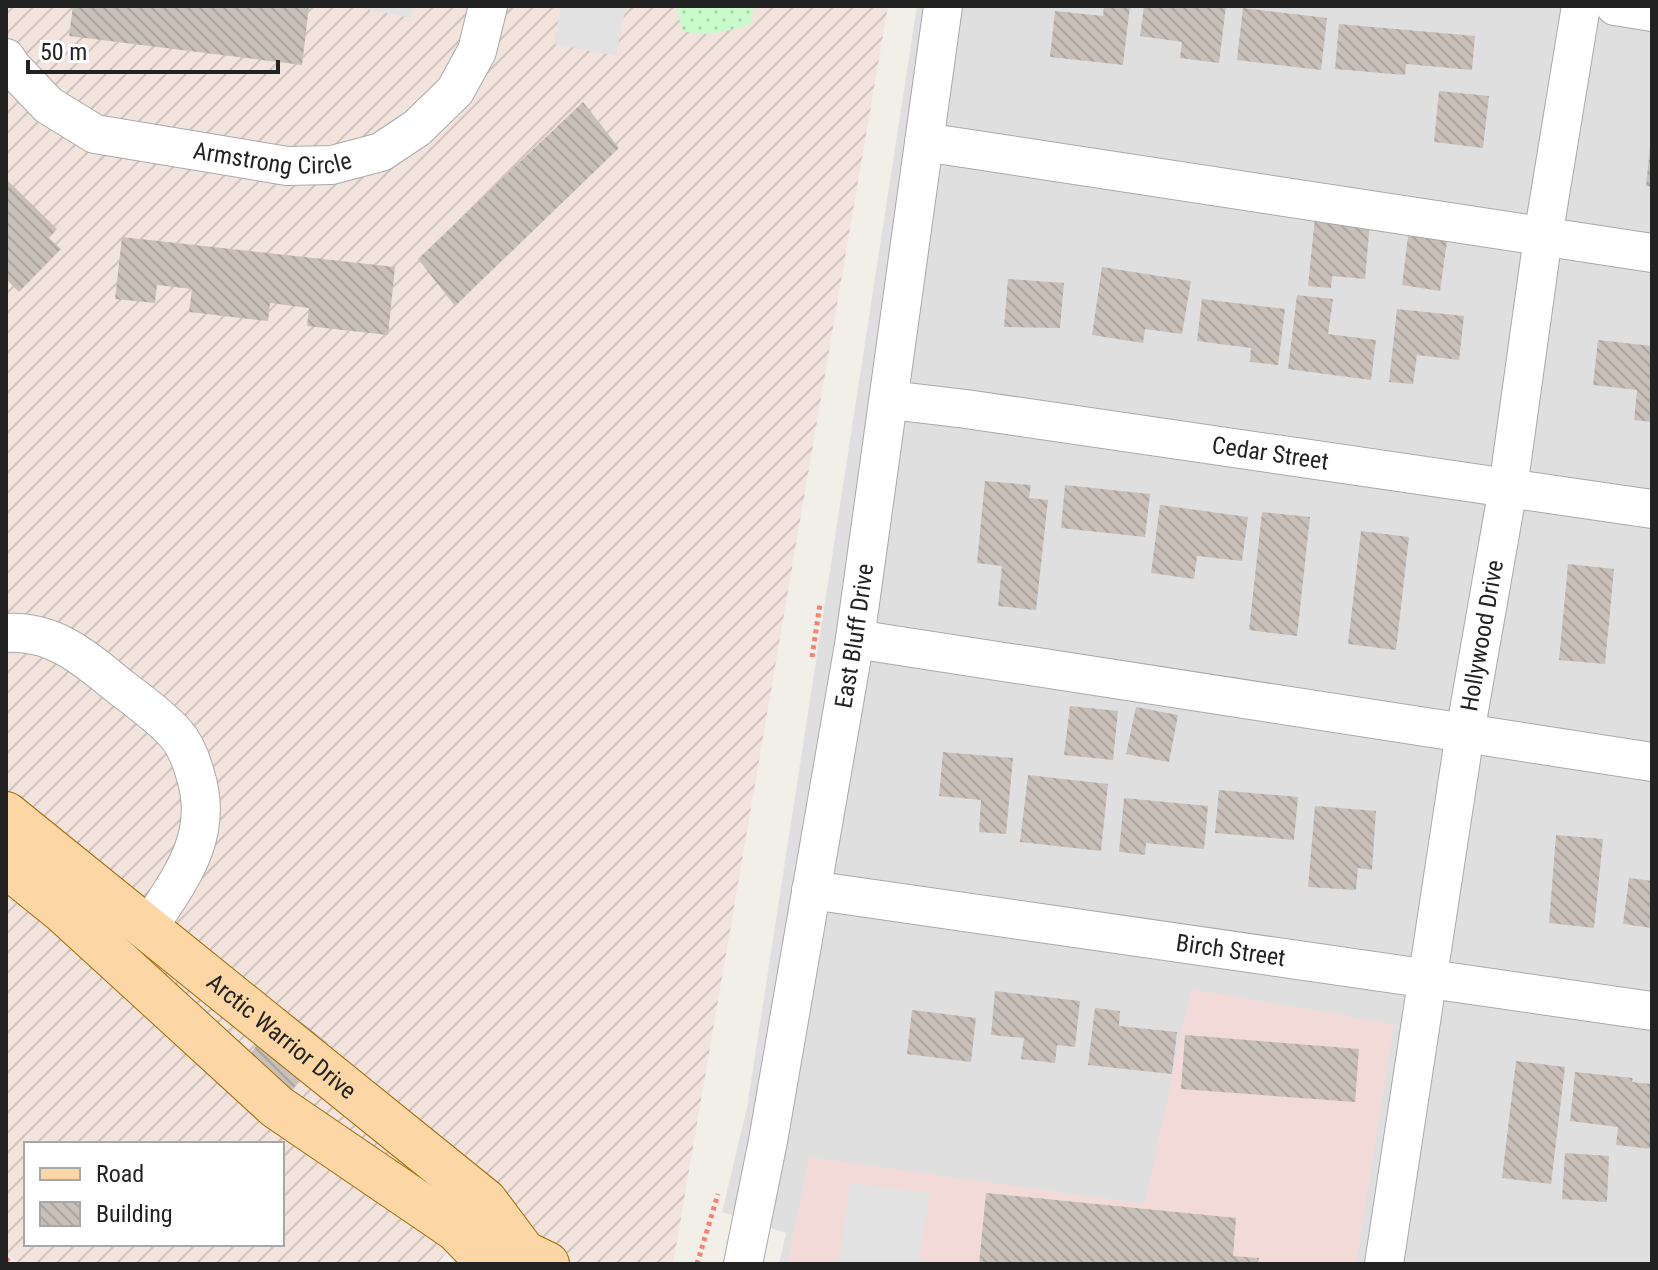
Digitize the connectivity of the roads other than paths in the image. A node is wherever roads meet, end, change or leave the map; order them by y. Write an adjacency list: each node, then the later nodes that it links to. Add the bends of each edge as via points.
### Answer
1 (488, 6): 6 (street, Armstrong Circle, via 477,51 455,91 417,128 381,152 332,165 287,166 95,134 48,105)
2 (943, 6): 7 (street, East Bluff Drive)
3 (1581, 6): 8 (street, Hollywood Drive)
4 (1615, 6): 5 (street)
5 (1652, 12)
6 (6, 58)
7 (924, 142): 8 (street); 10 (street, East Bluff Drive)
8 (1543, 237): 9 (street); 11 (street, Hollywood Drive)
9 (1652, 253)
10 (890, 400): 11 (street, Cedar Street); 14 (street, East Bluff Drive)
11 (1508, 488): 12 (street, Cedar Street); 15 (street, Hollywood Drive)
12 (1652, 509)
13 (6, 633): 20 (street, via 45,636 79,652 176,734 191,760 200,791 198,841)
14 (855, 639): 15 (street); 19 (street, East Bluff Drive)
15 (1465, 733): 16 (street); 21 (street, Hollywood Drive)
16 (1652, 762)
17 (6, 814): 20 (main road, Arctic Warrior Drive)
18 (6, 865): 23 (main road, Arctic Warrior Drive, via 277,1107 456,1229)
19 (811, 890): 21 (street, Birch Street); 25 (street, East Bluff Drive)
20 (148, 928): 24 (main road, Arctic Warrior Drive, via 485,1201 524,1253)
21 (1428, 978): 22 (street, Birch Street); 26 (street, Hollywood Drive)
22 (1652, 1011)
23 (490, 1264)
24 (547, 1264)
25 (743, 1264)
26 (1384, 1264)

